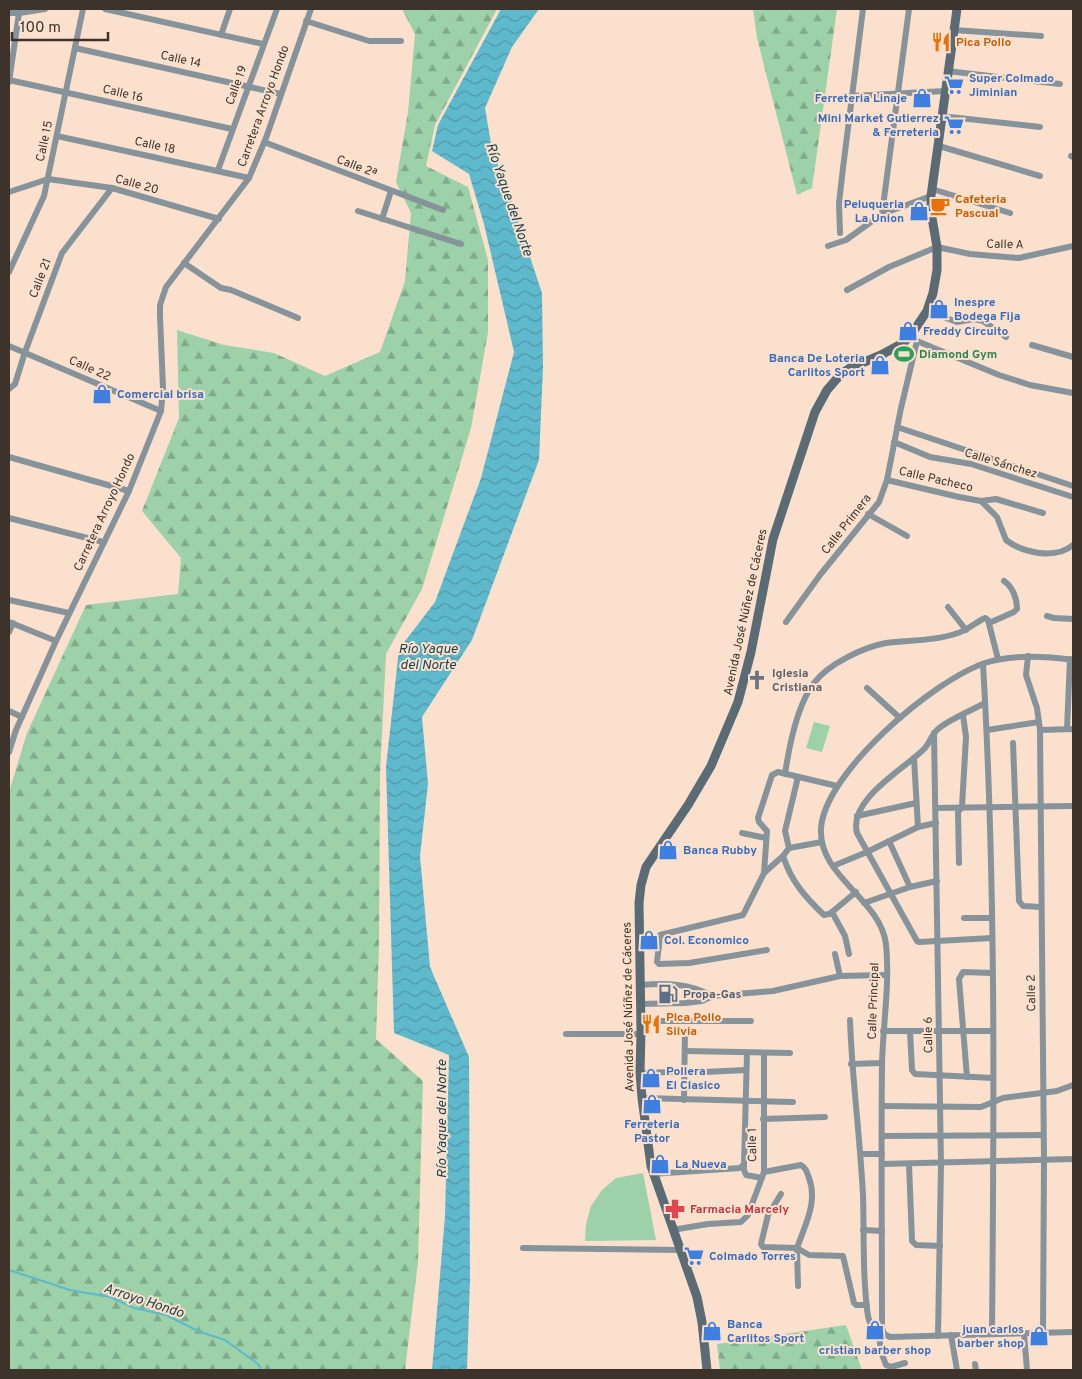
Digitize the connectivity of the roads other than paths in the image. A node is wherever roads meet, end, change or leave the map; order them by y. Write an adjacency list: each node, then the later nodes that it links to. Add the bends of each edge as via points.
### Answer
1 (40, 9): 2 (street); 12 (street)
2 (45, 9)
3 (83, 9): 19 (street, Calle 15)
4 (106, 9): 15 (street)
5 (230, 9): 15 (street)
6 (277, 9): 18 (street, Calle 19)
7 (311, 9): 13 (street, Carretera Arroyo Hondo)
8 (863, 9): 29 (street)
9 (909, 9): 27 (street)
10 (957, 9): 14 (main road, Avenida José Núñez de Cáceres)
11 (9, 13): 12 (street)
12 (19, 13): 20 (street)
13 (306, 21): 17 (street, via 369,41); 28 (street, Carretera Arroyo Hondo)
14 (954, 30): 16 (street); 21 (main road, Avenida José Núñez de Cáceres)
15 (221, 34): 18 (street)
16 (1041, 36)
17 (401, 40)
18 (263, 44): 24 (street, Calle 19)
19 (76, 48): 24 (street, Calle 14); 25 (street, Calle 15)
20 (11, 56): 22 (street)
21 (948, 71): 23 (street); 26 (main road, Avenida José Núñez de Cáceres)
22 (9, 81): 25 (street, Calle 16)
23 (1060, 84)
24 (248, 85): 28 (street, Calle 14); 32 (street, Calle 19)
25 (66, 92): 32 (street, Calle 16); 33 (street, Calle 15)
26 (945, 92): 27 (street); 30 (main road, Avenida José Núñez de Cáceres)
27 (899, 93): 29 (street); 47 (street)
28 (281, 94): 34 (street, Carretera Arroyo Hondo)
29 (852, 96): 50 (street, via 839,203)
30 (942, 116): 31 (street); 35 (main road, Avenida José Núñez de Cáceres)
31 (1040, 127)
32 (232, 129): 36 (street, Calle 19)
33 (57, 136): 36 (street, Calle 18); 39 (street, Calle 15)
34 (264, 142): 38 (street, Carretera Arroyo Hondo); 41 (street, Calle 2ª)
35 (939, 146): 37 (street); 43 (main road, Avenida José Núñez de Cáceres)
36 (218, 170): 38 (street, Calle 18)
37 (1040, 176)
38 (249, 178): 48 (street, Carretera Arroyo Hondo)
39 (48, 179): 40 (street, Calle 20); 42 (street); 56 (street, Calle 15, via 42,203)
40 (112, 188): 48 (street, Calle 20); 64 (street, Calle 21, via 62,253)
41 (391, 191): 44 (street, Calle 2ª); 49 (street)
42 (9, 192)
43 (932, 192): 46 (street); 47 (street); 54 (main road, Avenida José Núñez de Cáceres)
44 (442, 210)
45 (358, 211): 49 (street)
46 (1010, 213)
47 (882, 214): 52 (street, via 846,240)
48 (219, 219): 55 (street, Carretera Arroyo Hondo)
49 (382, 219): 51 (street)
50 (840, 233)
51 (461, 244)
52 (828, 246)
53 (1073, 246): 54 (street, Calle A, via 1019,258)
54 (936, 247): 57 (street); 58 (main road, Avenida José Núñez de Cáceres, via 937,270)
55 (184, 263): 59 (street, via 221,288); 68 (street, Carretera Arroyo Hondo, via 166,287 160,306)
56 (9, 272)
57 (847, 290)
58 (927, 311): 60 (street, via 957,322 984,321); 61 (main road, Avenida José Núñez de Cáceres)
59 (298, 318)
60 (1006, 337)
61 (914, 338): 67 (street, via 1022,383); 69 (street, Calle Primera); 148 (main road, Avenida José Núñez de Cáceres, via 841,374 827,390 815,412 773,539 738,702 711,766 646,867 639,903)
62 (1032, 345): 65 (street)
63 (9, 346): 64 (street, Calle 22)
64 (25, 352): 66 (street, Calle 21); 68 (street, Calle 22)
65 (1073, 357)
66 (10, 388)
67 (1073, 394)
68 (161, 412): 74 (street, Carretera Arroyo Hondo)
69 (897, 428): 70 (street, Calle Primera); 73 (street)
70 (894, 442): 72 (street, Calle Primera); 75 (street, Calle Sánchez, via 930,457 971,464)
71 (9, 457): 74 (street)
72 (887, 480): 76 (street, Calle Pacheco); 78 (street, Calle Primera, via 879,502)
73 (1073, 486)
74 (129, 491): 81 (street, Carretera Arroyo Hondo)
75 (1073, 497)
76 (981, 501): 77 (street, via 996,499); 82 (street, Calle Pacheco, via 997,517 1010,543 1038,553 1059,552)
77 (1043, 513)
78 (868, 514): 80 (street); 90 (street, Calle Primera)
79 (9, 518): 81 (street)
80 (907, 536)
81 (103, 542): 86 (street, Carretera Arroyo Hondo)
82 (1073, 546)
83 (1004, 581): 91 (street, via 1013,591 1017,609)
84 (9, 600): 86 (street)
85 (948, 606): 93 (street)
86 (69, 613): 95 (street, Carretera Arroyo Hondo)
87 (1047, 616): 88 (street)
88 (1073, 619): 92 (street)
89 (11, 622): 94 (street); 95 (street)
90 (786, 622)
91 (989, 622): 93 (street, via 983,619); 97 (street)
92 (1073, 628)
93 (966, 630): 114 (street, via 945,637 870,647 829,670 813,683 807,696 791,738)
94 (9, 632)
95 (56, 641): 104 (street, Carretera Arroyo Hondo)
96 (1028, 656): 97 (street, Calle Principal); 98 (street, Calle Principal); 106 (street, Calle 2, via 1026,675)
97 (998, 659): 99 (street, Calle Principal)
98 (1072, 659): 107 (street)
99 (983, 664): 101 (street); 105 (street, Calle Principal, via 954,678)
100 (867, 688): 105 (street)
101 (985, 703): 103 (street); 108 (street)
102 (9, 711): 104 (street)
103 (963, 715): 110 (street); 120 (street, via 966,737)
104 (22, 717): 112 (street, Carretera Arroyo Hondo)
105 (900, 718): 116 (street, Calle Principal, via 860,757)
106 (1039, 722): 108 (street); 109 (street, Calle 2)
107 (1070, 729): 109 (street)
108 (987, 730): 123 (street)
109 (1040, 730): 118 (street, Calle 2)
110 (934, 733): 113 (street); 122 (street, Calle 6)
111 (1013, 743): 121 (street)
112 (9, 752)
113 (914, 758): 117 (street); 124 (street, via 869,797)
114 (785, 774): 115 (street); 128 (street, via 776,772 772,775 758,818 766,829)
115 (798, 777): 116 (street); 131 (street, via 785,831)
116 (837, 786): 130 (street, Calle Principal, via 823,815)
117 (916, 803): 124 (street); 126 (street)
118 (1040, 806): 119 (street); 121 (street); 142 (street, Calle 2)
119 (1073, 806)
120 (962, 807): 122 (street); 123 (street); 134 (street, via 958,812)
121 (1015, 807): 123 (street); 142 (street, via 1019,901 1023,906)
122 (936, 808): 125 (street, Calle 6)
123 (989, 808): 145 (street)
124 (857, 816): 132 (street, via 855,827)
125 (936, 823): 126 (street); 137 (street, Calle 6)
126 (918, 827): 129 (street)
127 (742, 833): 128 (street)
128 (766, 838): 136 (street)
129 (889, 841): 132 (street); 138 (street)
130 (822, 842): 131 (street); 135 (street, Calle Principal)
131 (789, 848): 133 (street)
132 (867, 852): 135 (street); 140 (street)
133 (783, 856): 136 (street); 143 (street, via 800,890 824,915)
134 (958, 863)
135 (833, 866): 139 (street, Calle Principal)
136 (764, 873): 149 (street, via 743,916 661,934)
137 (937, 881): 138 (street); 147 (street, Calle 6)
138 (910, 887): 140 (street)
139 (856, 892): 141 (street, Calle Principal); 143 (street)
140 (891, 894): 141 (street); 147 (street, via 917,940)
141 (864, 903): 154 (street, Calle Principal, via 883,932)
142 (1041, 907): 184 (street, Calle 2)
143 (832, 912): 152 (street)
144 (964, 918): 145 (street)
145 (992, 918): 146 (street)
146 (992, 938): 147 (street); 153 (street)
147 (938, 941): 164 (street, Calle 6)
148 (640, 947): 149 (street); 156 (main road, Avenida José Núñez de Cáceres)
149 (659, 947): 150 (street, via 658,964 689,963)
150 (767, 950)
151 (835, 954): 155 (street)
152 (849, 954)
153 (992, 973): 165 (street, via 961,974); 166 (street)
154 (886, 974): 155 (street); 167 (street, Calle Principal)
155 (840, 976): 157 (street, via 773,991)
156 (640, 985): 157 (street, via 682,984); 158 (main road, Avenida José Núñez de Cáceres)
157 (713, 996): 158 (street, via 686,1004)
158 (640, 1004): 160 (main road, Avenida José Núñez de Cáceres)
159 (850, 1020): 175 (street)
160 (640, 1021): 161 (street); 169 (main road, Avenida José Núñez de Cáceres)
161 (751, 1021)
162 (685, 1030): 170 (street)
163 (910, 1031): 164 (street); 167 (street); 180 (street, via 913,1072)
164 (939, 1031): 165 (street); 180 (street, Calle 6)
165 (964, 1031): 166 (street); 181 (street)
166 (993, 1031): 182 (street)
167 (883, 1032): 174 (street, Calle Principal)
168 (566, 1034): 169 (street)
169 (641, 1034): 179 (main road, Avenida José Núñez de Cáceres)
170 (685, 1051): 171 (street); 178 (street)
171 (747, 1053): 172 (street); 176 (street)
172 (764, 1053): 173 (street); 188 (street, Calle 1)
173 (790, 1053)
174 (882, 1063): 175 (street); 191 (street, Calle Principal)
175 (851, 1064): 199 (street)
176 (746, 1070): 178 (street); 187 (street)
177 (673, 1072): 179 (street)
178 (684, 1073): 186 (street)
179 (640, 1074): 185 (main road, Avenida José Núñez de Cáceres)
180 (939, 1076): 181 (street); 192 (street, Calle 6)
181 (967, 1077): 182 (street)
182 (993, 1078): 190 (street)
183 (1073, 1085): 184 (street)
184 (1043, 1093): 190 (street, via 1003,1098); 196 (street, Calle 2)
185 (642, 1098): 186 (street); 208 (main road, Avenida José Núñez de Cáceres)
186 (684, 1100): 187 (street)
187 (746, 1101): 188 (street); 204 (street)
188 (763, 1102): 189 (street); 194 (street, Calle 1)
189 (793, 1102)
190 (993, 1103): 192 (street, via 981,1107); 195 (street)
191 (882, 1106): 192 (street); 197 (street, Calle Principal)
192 (940, 1107): 198 (street, Calle 6)
193 (825, 1117): 194 (street)
194 (763, 1120): 209 (street, Calle 1)
195 (993, 1135): 196 (street); 198 (street); 203 (street)
196 (1044, 1135): 202 (street, Calle 2)
197 (882, 1136): 198 (street); 200 (street, Calle Principal)
198 (940, 1136): 207 (street, Calle 6)
199 (861, 1154): 200 (street); 212 (street)
200 (882, 1154): 205 (street, Calle Principal)
201 (1073, 1159): 202 (street)
202 (1044, 1161): 203 (street); 220 (street, Calle 2)
203 (993, 1162): 207 (street); 222 (street)
204 (744, 1164): 208 (street, via 740,1168); 209 (street, via 746,1175)
205 (882, 1164): 206 (street); 213 (street, Calle Principal)
206 (909, 1164): 207 (street); 214 (street, via 912,1241 916,1245)
207 (940, 1164): 214 (street, Calle 6)
208 (652, 1174): 211 (main road, Avenida José Núñez de Cáceres)
209 (763, 1175): 211 (street, Calle 1, via 748,1215 741,1222); 216 (street, via 801,1164 806,1169 812,1188 812,1204)
210 (781, 1194): 216 (street, via 768,1215 761,1246)
211 (672, 1230): 217 (main road, Avenida José Núñez de Cáceres)
212 (863, 1230): 213 (street); 219 (street)
213 (882, 1231): 224 (street, Calle Principal)
214 (940, 1246): 226 (street, Calle 6)
215 (523, 1248): 217 (street)
216 (797, 1248): 218 (street); 219 (street, via 809,1255 844,1256 854,1303)
217 (680, 1250): 228 (main road, Avenida José Núñez de Cáceres, via 697,1297)
218 (798, 1286)
219 (867, 1305): 224 (street, via 871,1325)
220 (1043, 1332): 221 (street); 223 (street)
221 (1073, 1332)
222 (992, 1333): 223 (street); 225 (street)
223 (1024, 1333): 230 (street)
224 (881, 1334): 226 (street, via 890,1337); 227 (street, via 881,1352 886,1365)
225 (951, 1335): 226 (street); 229 (street)
226 (938, 1336)
227 (905, 1363)
228 (707, 1370)
229 (957, 1370)
230 (1026, 1370)

